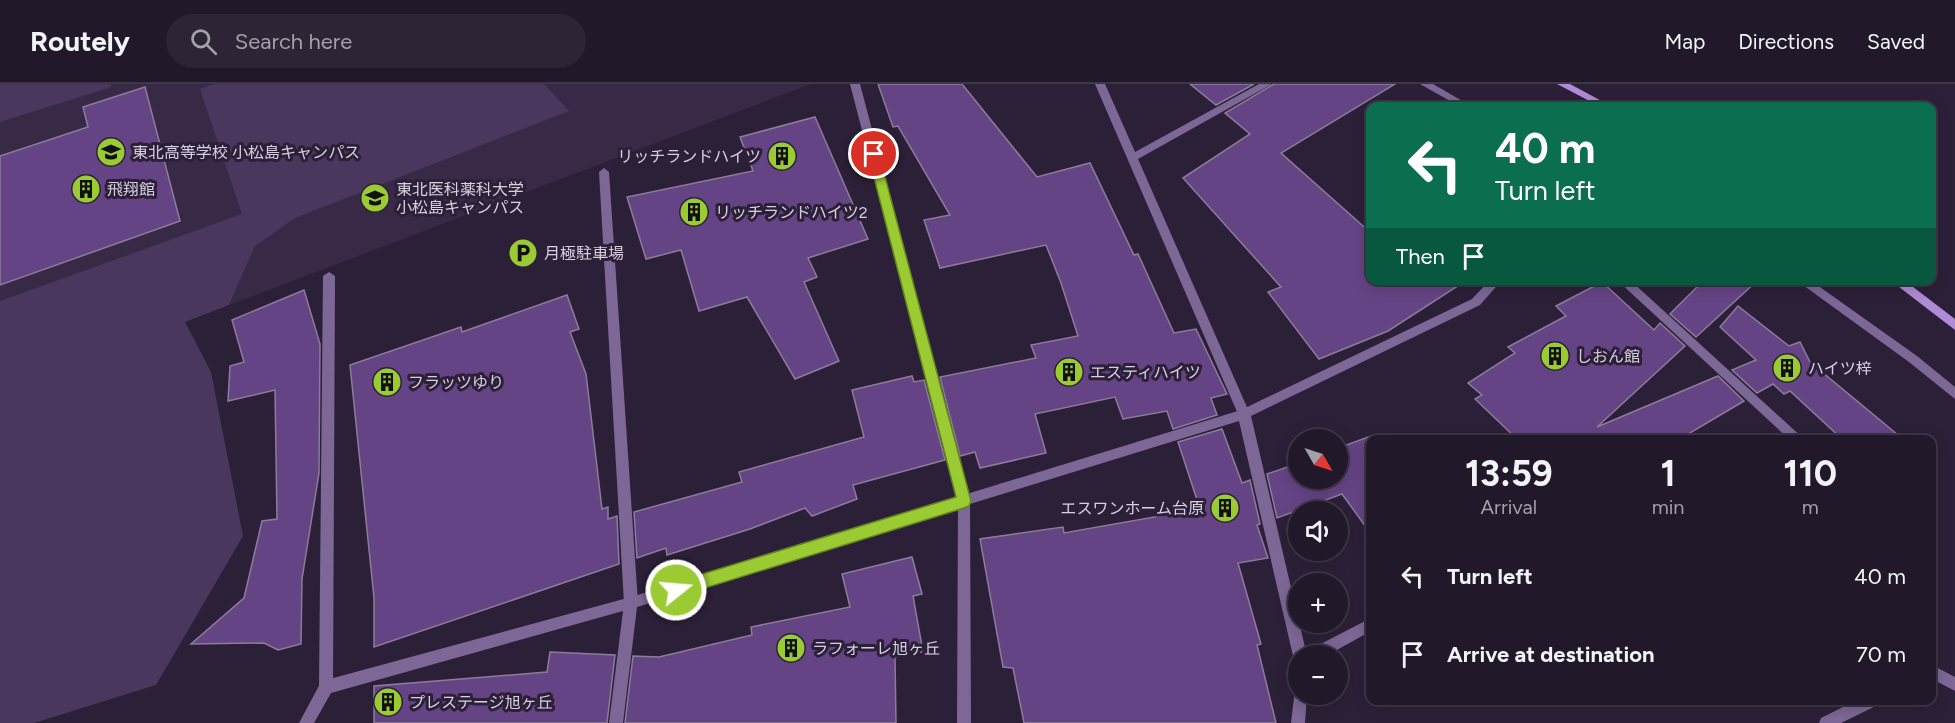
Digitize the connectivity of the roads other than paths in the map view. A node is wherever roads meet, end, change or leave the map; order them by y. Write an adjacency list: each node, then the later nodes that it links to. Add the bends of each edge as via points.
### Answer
1 (855, 84): 19 (street)
2 (1100, 84): 8 (street)
3 (1267, 84): 8 (street)
4 (1425, 84): 6 (street)
5 (1562, 84): 7 (street)
6 (1459, 102)
7 (1598, 102)
8 (1133, 157): 17 (street)
9 (604, 172): 20 (street)
10 (329, 276): 26 (street)
11 (1492, 285): 17 (street, via 1476,302)
12 (1628, 285): 18 (street)
13 (1808, 285): 16 (street)
14 (1902, 285): 15 (street)
15 (1955, 325)
16 (1955, 394)
17 (1244, 414): 19 (street); 22 (street)
18 (1793, 435)
19 (964, 501): 20 (street); 31 (street)
20 (632, 603): 26 (street); 30 (street)
21 (1366, 627): 23 (street)
22 (1297, 645)
23 (1332, 645)
24 (1936, 674): 25 (street)
25 (1955, 684)
26 (326, 687): 29 (street)
27 (1299, 705): 32 (street)
28 (1863, 705): 33 (street)
29 (306, 723)
30 (616, 723)
31 (964, 723)
32 (1298, 723)
33 (1826, 723)

